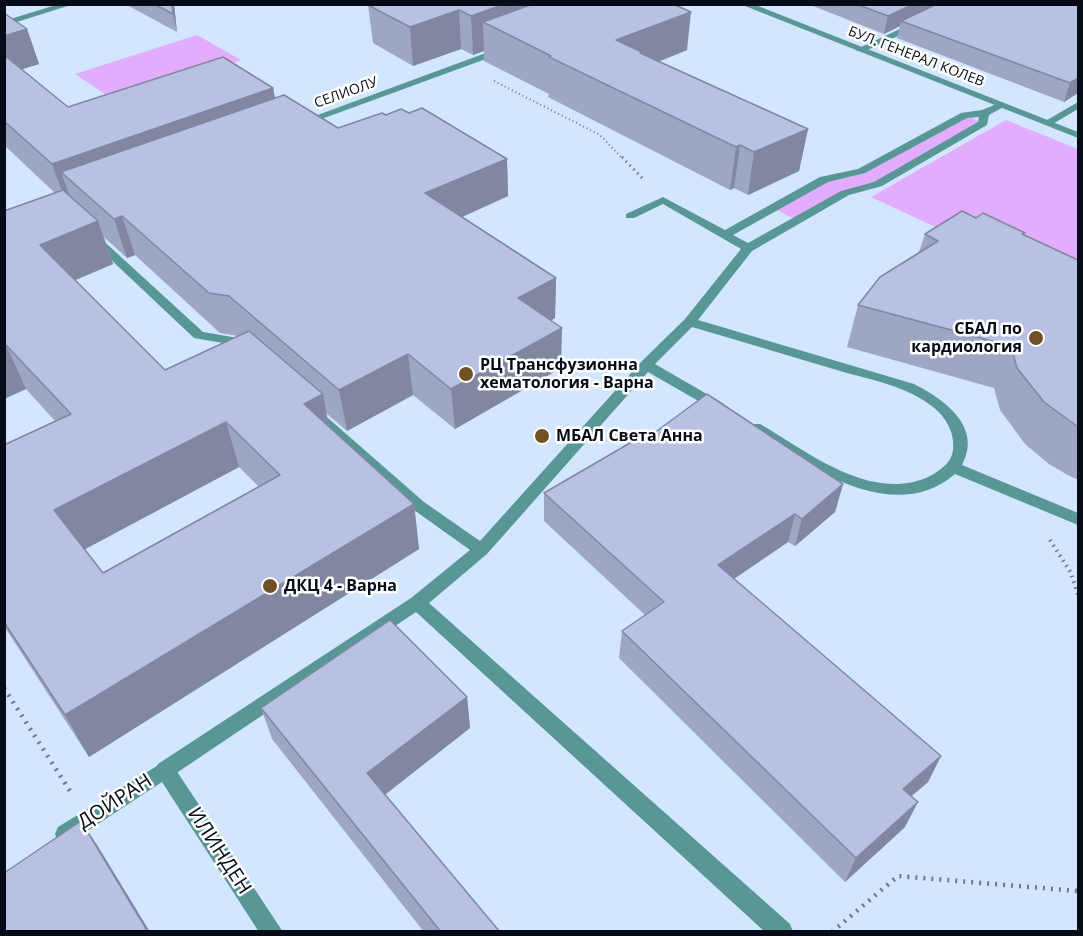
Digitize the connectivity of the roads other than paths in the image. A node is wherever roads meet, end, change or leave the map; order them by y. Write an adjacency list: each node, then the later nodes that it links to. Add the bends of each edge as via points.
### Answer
1 (70, 4): 4 (street)
2 (744, 4): 6 (street, БУЛ. ГЕНЕРАЛ КОЛЕВ)
3 (930, 18): 6 (street)
4 (4, 24)
5 (509, 47): 11 (street, СЕЛИОЛУ)
6 (860, 50): 7 (street, БУЛ. ГЕНЕРАЛ КОЛЕВ)
7 (1002, 105): 9 (street); 10 (street, БУЛ. ГЕНЕРАЛ КОЛЕВ)
8 (1078, 105): 10 (street)
9 (984, 113): 15 (street, via 965,115 861,171 824,179); 16 (street, via 983,123 878,184 845,193)
10 (1047, 123): 12 (street, БУЛ. ГЕНЕРАЛ КОЛЕВ)
11 (294, 126)
12 (1078, 135)
13 (630, 216): 15 (street, via 663,200)
14 (84, 228): 18 (street, via 200,335 233,341)
15 (724, 235): 16 (street)
16 (748, 248): 17 (street, ДОЙРАН)
17 (690, 322): 19 (street, ДОЙРАН); 21 (street, via 909,387 927,396 954,422 962,441 959,459)
18 (259, 365)
19 (646, 365): 21 (street, via 843,477 866,486 913,488 932,483); 23 (street, ДОЙРАН)
20 (304, 404): 23 (street, via 419,506)
21 (953, 467): 22 (street)
22 (1078, 519)
23 (482, 550): 24 (street, ДОЙРАН)
24 (417, 603): 25 (street, ДОЙРАН); 28 (street)
25 (165, 770): 26 (street, ДОЙРАН); 27 (street, ИЛИНДЕН)
26 (51, 843)
27 (272, 932)
28 (782, 932)

